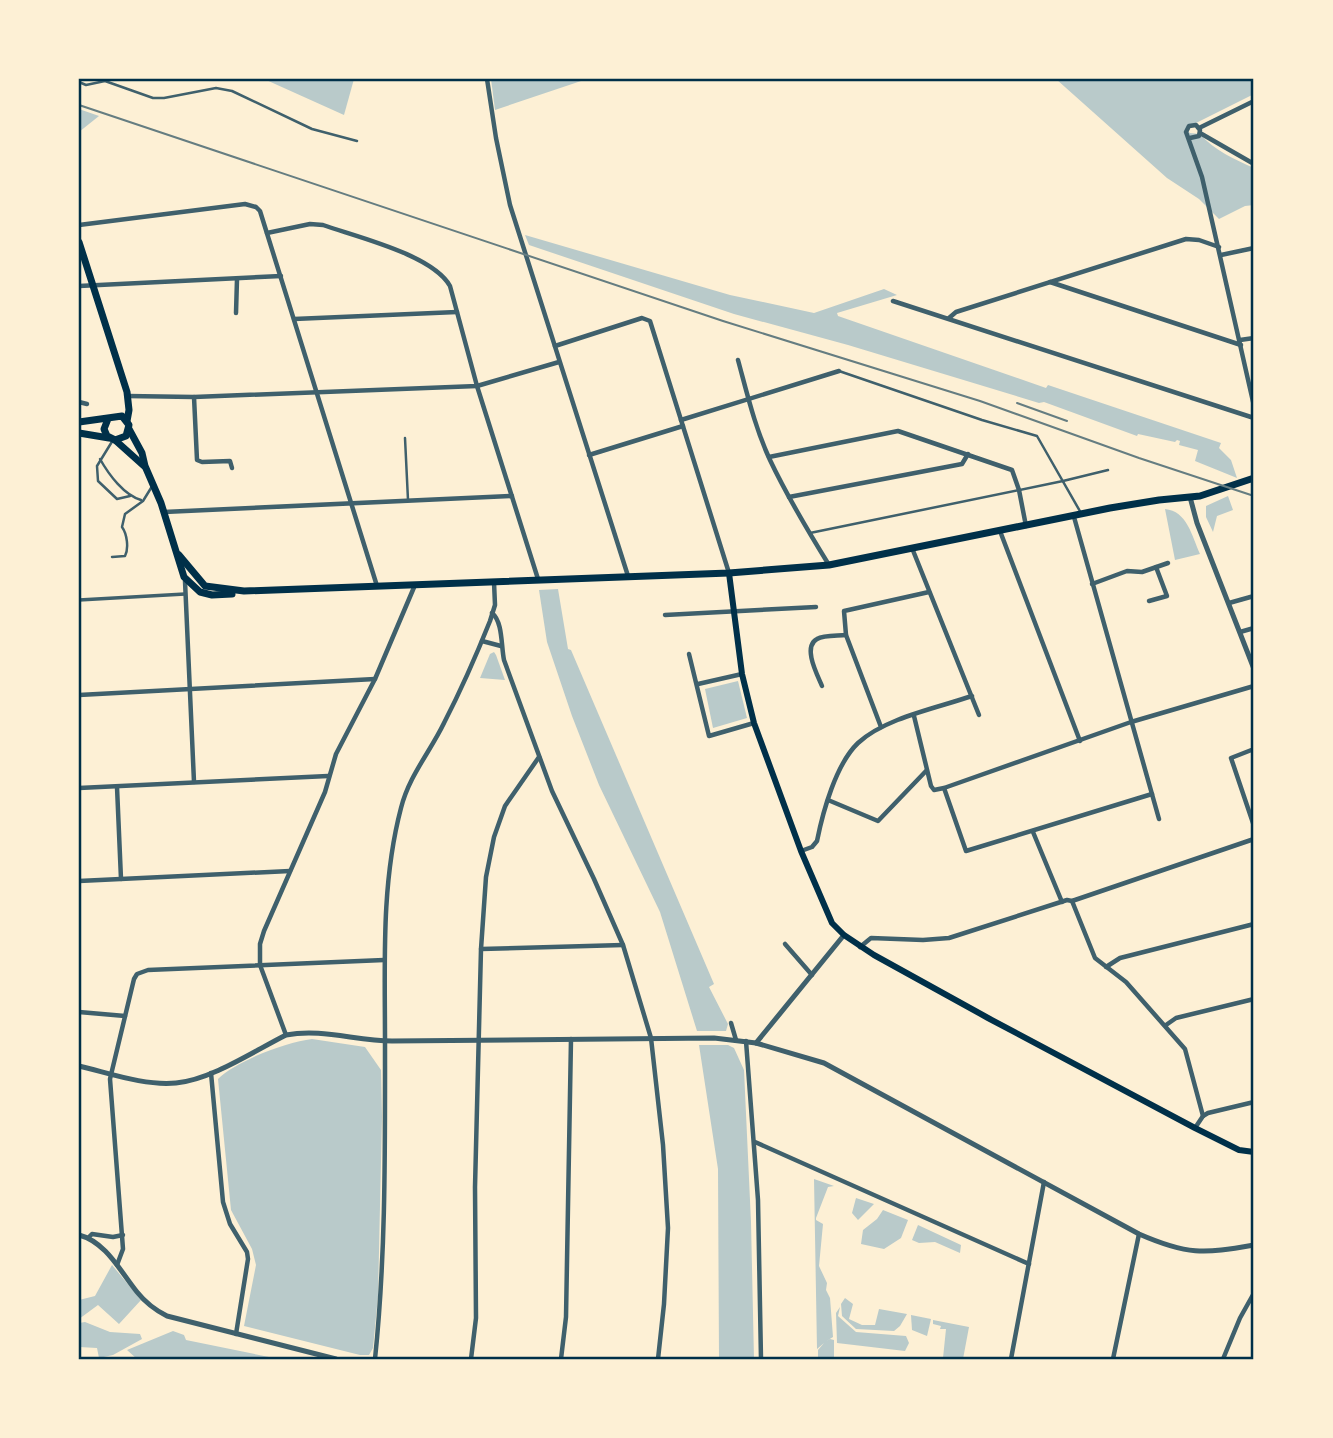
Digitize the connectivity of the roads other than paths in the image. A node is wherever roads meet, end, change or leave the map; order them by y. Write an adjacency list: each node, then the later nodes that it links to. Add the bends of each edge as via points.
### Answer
1 (487, 79): 26 (street, via 519,237)
2 (79, 82): 6 (lane, via 105,81 153,98 216,88 232,91 312,130)
3 (1254, 101): 4 (street)
4 (1199, 131): 5 (street); 5 (street, via 1194,125 1188,127); 7 (street)
5 (1190, 138): 11 (street)
6 (357, 141)
7 (1254, 164)
8 (79, 225): 9 (street, via 245,204 260,211)
9 (267, 233): 14 (street); 20 (street, via 316,223 424,261 444,275)
10 (79, 242): 18 (main road)
11 (1219, 247): 13 (street); 16 (street, via 1186,239)
12 (1254, 247): 13 (street)
13 (1221, 255): 25 (street)
14 (281, 276): 15 (street); 23 (street)
15 (237, 279): 18 (street); 21 (street)
16 (1049, 282): 22 (street); 25 (street)
17 (79, 286): 18 (street)
18 (93, 286): 32 (main road)
19 (893, 301): 22 (street)
20 (457, 312): 23 (street); 30 (street)
21 (236, 313)
22 (949, 318): 39 (street)
23 (294, 319): 31 (street)
24 (1254, 338): 25 (street)
25 (1240, 342): 37 (street)
26 (555, 346): 28 (street); 41 (street, via 647,318)
27 (738, 360): 34 (street)
28 (559, 362): 30 (street); 47 (street)
29 (838, 371): 34 (street); 54 (lane, via 1037,436)
30 (477, 386): 31 (street); 58 (street)
31 (317, 391): 33 (street); 63 (street)
32 (127, 396): 33 (street); 38 (main road); 42 (main road)
33 (194, 397): 51 (street, via 197,460 230,461)
34 (748, 399): 41 (street); 48 (street)
35 (79, 402): 36 (street)
36 (87, 404)
37 (1254, 406)
38 (111, 417): 40 (main road); 42 (main road, via 122,416); 45 (main road, via 104,429)
39 (1254, 418)
40 (79, 422)
41 (682, 423): 47 (street); 75 (street)
42 (128, 425): 45 (main road, via 123,439); 50 (main road)
43 (79, 433): 45 (main road)
44 (405, 438): 61 (lane)
45 (113, 439): 49 (lane); 50 (main road)
46 (968, 454): 48 (street, via 898,431); 56 (street, via 1010,469); 60 (street, via 962,464)
47 (589, 455): 76 (street)
48 (769, 457): 60 (street)
49 (100, 459): 57 (lane); 57 (lane, via 97,478 102,488 117,499)
50 (145, 466): 55 (main road)
51 (232, 468)
52 (1108, 470): 54 (lane)
53 (1254, 478): 59 (main road)
54 (1063, 481): 56 (lane); 65 (lane)
55 (153, 484): 62 (lane); 64 (main road)
56 (1019, 490): 66 (street); 68 (lane)
57 (130, 496): 62 (lane)
58 (512, 496): 61 (street); 78 (street)
59 (1190, 497): 65 (main road); 89 (street)
60 (789, 498): 68 (street)
61 (408, 500): 63 (street)
62 (143, 501): 71 (lane, via 125,514 125,556)
63 (351, 503): 64 (street); 82 (street)
64 (163, 512): 70 (main road)
65 (1078, 516): 66 (main road); 80 (street)
66 (1026, 526): 67 (main road)
67 (1000, 531): 69 (main road); 114 (street)
68 (810, 533): 73 (street)
69 (912, 548): 73 (main road); 84 (street)
70 (179, 555): 77 (main road); 83 (main road)
71 (112, 557)
72 (1168, 564): 74 (street)
73 (829, 565): 75 (main road)
74 (1156, 567): 80 (street, via 1127,571); 88 (street, via 1167,596)
75 (729, 573): 76 (main road); 91 (main road)
76 (628, 576): 78 (main road)
77 (184, 578): 83 (main road); 85 (street)
78 (538, 579): 79 (main road)
79 (494, 581): 81 (main road); 92 (street)
80 (1092, 584): 111 (street)
81 (415, 585): 82 (main road); 102 (street)
82 (377, 586): 83 (main road, via 212,594)
83 (200, 588)
84 (929, 592): 96 (street, via 846,609); 108 (street)
85 (186, 594): 87 (street); 106 (street)
86 (1254, 596): 89 (street)
87 (79, 600)
88 (1149, 601)
89 (1229, 603): 95 (street)
90 (816, 607): 91 (street)
91 (733, 610): 93 (street); 101 (main road)
92 (492, 613): 97 (street); 98 (street, via 499,620)
93 (665, 615)
94 (1254, 628): 95 (street)
95 (1240, 632): 100 (street)
96 (846, 635): 105 (street, via 813,642); 113 (street)
97 (482, 641): 98 (street); 141 (street, via 401,806 390,854)
98 (500, 646): 116 (street)
99 (689, 654): 103 (street)
100 (1254, 669)
101 (742, 674): 103 (street); 112 (main road)
102 (375, 679): 106 (street); 118 (street)
103 (698, 684): 112 (street, via 709,736)
104 (1254, 686): 111 (street)
105 (822, 687)
106 (191, 690): 107 (street); 119 (street)
107 (79, 695)
108 (972, 696): 109 (street); 110 (street)
109 (979, 715)
110 (914, 716): 113 (street); 117 (street)
111 (1131, 722): 114 (street); 123 (street)
112 (754, 723): 129 (main road)
113 (881, 727): 124 (street, via 848,754)
114 (1080, 741): 122 (street)
115 (1254, 749): 126 (street, via 1230,758)
116 (539, 757): 138 (street); 140 (street, via 505,806 494,837)
117 (927, 771): 122 (street, via 934,790); 124 (street, via 878,821)
118 (328, 776): 119 (street); 130 (street)
119 (194, 782): 120 (street)
120 (117, 787): 121 (street); 131 (street)
121 (79, 788)
122 (944, 788): 127 (street, via 966,851)
123 (1153, 794): 125 (street); 127 (street)
124 (828, 800): 129 (street, via 817,841)
125 (1159, 819)
126 (1254, 826)
127 (1034, 832): 134 (street)
128 (1254, 839): 133 (street)
129 (801, 851): 136 (main road, via 825,910)
130 (290, 871): 131 (street); 142 (street, via 264,931)
131 (121, 879): 132 (street)
132 (79, 881)
133 (1072, 901): 134 (street); 143 (street, via 1095,958)
134 (1062, 902): 139 (street, via 962,935 922,940 870,938)
135 (1254, 924): 143 (street, via 1120,958)
136 (844, 935): 139 (main road); 144 (street)
137 (785, 944): 144 (street)
138 (623, 946): 140 (street); 151 (street)
139 (860, 947): 163 (main road)
140 (481, 949): 155 (street)
141 (384, 960): 142 (street); 154 (street)
142 (260, 965): 147 (street, via 143,971 134,979); 150 (street)
143 (1106, 967): 149 (street)
144 (812, 975): 157 (street)
145 (1254, 999): 149 (street, via 1175,1018)
146 (79, 1012): 147 (street)
147 (125, 1016): 160 (street)
148 (731, 1023): 153 (street)
149 (1166, 1025): 162 (street, via 1185,1049)
150 (286, 1035): 154 (street, via 314,1032); 159 (street)
151 (652, 1038): 152 (street); 153 (street); 180 (street, via 667,1218)
152 (571, 1039): 155 (street); 179 (street, via 566,1317)
153 (736, 1040): 156 (street)
154 (385, 1041): 155 (street); 177 (street, via 382,1293)
155 (479, 1041): 178 (street, via 476,1318)
156 (746, 1041): 157 (street); 164 (street)
157 (756, 1043): 166 (street, via 832,1068)
158 (79, 1066): 160 (street)
159 (211, 1073): 160 (street, via 160,1084); 175 (street, via 223,1202 248,1259)
160 (112, 1074): 169 (street)
161 (1254, 1102): 162 (street)
162 (1203, 1116): 163 (street)
163 (1195, 1128): 165 (main road, via 1239,1150)
164 (755, 1142): 172 (street); 181 (street)
165 (1254, 1152)
166 (1044, 1182): 167 (street); 172 (street)
167 (1139, 1234): 171 (street, via 1193,1252); 183 (street)
168 (79, 1235): 170 (street)
169 (123, 1235): 170 (street, via 92,1234); 173 (street)
170 (88, 1238): 173 (street)
171 (1254, 1245)
172 (1029, 1264): 182 (street)
173 (117, 1265): 175 (street, via 153,1308)
174 (1254, 1293): 184 (street)
175 (235, 1334): 176 (street)
176 (336, 1359)
177 (375, 1359)
178 (471, 1359)
179 (561, 1359)
180 (658, 1359)
181 (761, 1359)
182 (1011, 1359)
183 (1113, 1359)
184 (1223, 1359)

